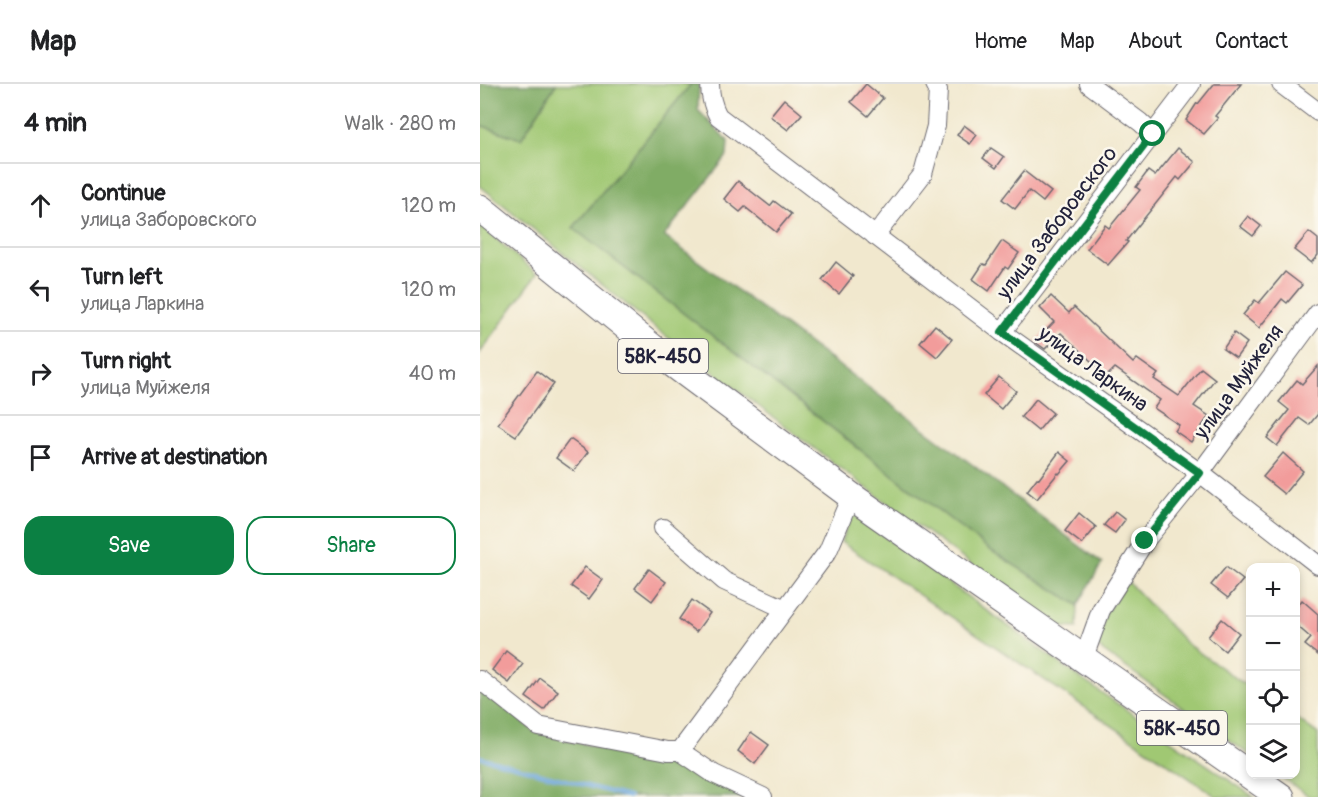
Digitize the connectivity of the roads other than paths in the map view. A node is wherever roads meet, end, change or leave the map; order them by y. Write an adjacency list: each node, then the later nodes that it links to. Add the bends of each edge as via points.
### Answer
1 (935, 84): 9 (street, via 936,126 923,174)
2 (1089, 84): 7 (street)
3 (1191, 84): 7 (street, улица Заборовского)
4 (1281, 84): 6 (street)
5 (710, 89): 9 (street, улица Ларкина, via 718,116)
6 (1318, 112)
7 (1153, 134): 11 (street, улица Заборовского)
8 (480, 208): 13 (highway, 58К-450, via 664,357)
9 (875, 236): 11 (street, улица Ларкина)
10 (1318, 313): 12 (street, улица Муйжеля)
11 (1002, 332): 12 (street, улица Ларкина)
12 (1200, 473): 15 (street, улица Ларкина); 17 (street, улица Муйжеля, via 1145,541 1101,610)
13 (851, 496): 16 (street, via 828,550); 17 (highway, 58К-450)
14 (663, 528): 16 (street, via 724,581)
15 (1318, 564)
16 (785, 609): 19 (street)
17 (1083, 660): 21 (highway, 58К-450)
18 (480, 680): 19 (street, via 538,726)
19 (680, 751): 20 (street, via 714,774)
20 (763, 797)
21 (1281, 797)

